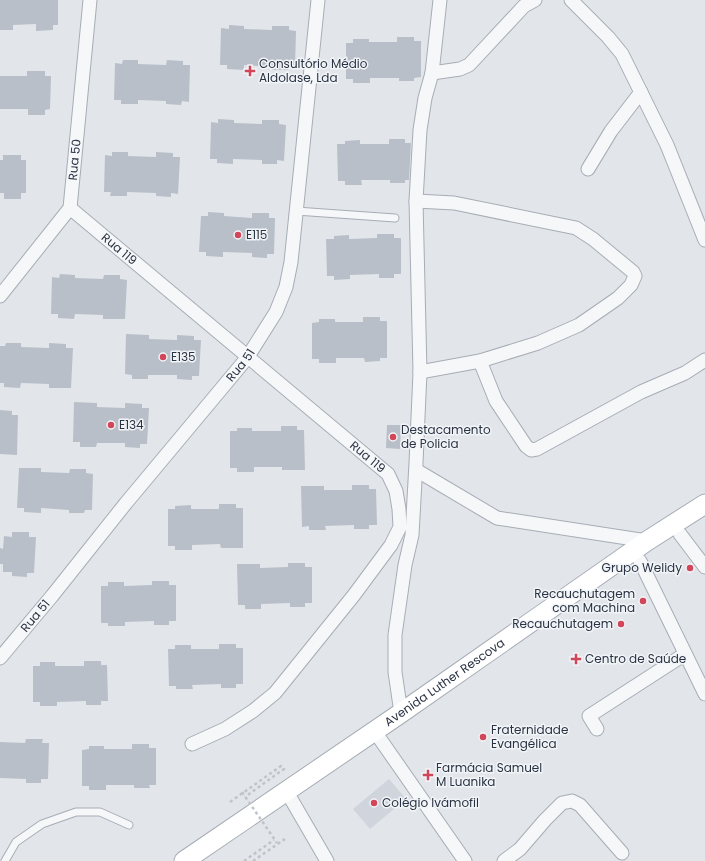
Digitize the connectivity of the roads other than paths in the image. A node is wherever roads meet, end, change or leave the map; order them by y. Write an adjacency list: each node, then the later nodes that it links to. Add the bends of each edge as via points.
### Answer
1 (90, 0): 10 (street, Rua 50)
2 (318, 0): 11 (street, Rua 51)
3 (440, 0): 6 (street)
4 (535, 0): 6 (street, via 524,6 469,65 460,69)
5 (571, 0): 7 (street, via 622,54)
6 (432, 73): 9 (street, via 420,130)
7 (641, 92): 8 (street, via 611,131); 13 (street, via 667,145)
8 (588, 169)
9 (416, 201): 17 (street, via 454,203 576,228 593,239 635,276 618,298 578,325 538,343); 18 (street)
10 (70, 208): 14 (street); 15 (street, Rua 119)
11 (296, 211): 12 (lane); 15 (street, Rua 51, via 286,287 276,312)
12 (395, 218)
13 (705, 240)
14 (0, 296)
15 (247, 358): 27 (street, Rua 51); 32 (street, Rua 119, via 388,474 396,491 400,526 391,545 377,564 275,693 225,730)
16 (705, 360): 17 (street, via 685,373 641,392 531,450 496,401)
17 (480, 361): 18 (street)
18 (420, 372): 19 (street)
19 (416, 470): 23 (street, via 497,518); 29 (street, via 412,535 395,635 395,672)
20 (705, 504): 23 (main road, Avenida Luther Rescova)
21 (705, 517): 22 (main road, Avenida Luther Rescova)
22 (680, 534): 24 (main road, Avenida Luther Rescova); 25 (street)
23 (647, 541): 29 (main road, Avenida Luther Rescova)
24 (640, 561): 26 (street); 31 (main road, Avenida Luther Rescova)
25 (705, 567)
26 (685, 654): 28 (street); 30 (street, via 589,716)
27 (0, 658)
28 (705, 694)
29 (401, 713): 37 (main road, Avenida Luther Rescova)
30 (597, 730)
31 (380, 739): 33 (main road, Avenida Luther Rescova); 40 (street)
32 (192, 744)
33 (291, 799): 38 (main road, Avenida Luther Rescova); 39 (street)
34 (129, 824): 36 (lane, via 100,812 76,812 42,824 16,842)
35 (622, 853): 41 (street, via 580,804 572,801 562,803 520,849)
36 (5, 861)
37 (184, 861)
38 (203, 861)
39 (328, 861)
40 (465, 861)
41 (504, 861)

